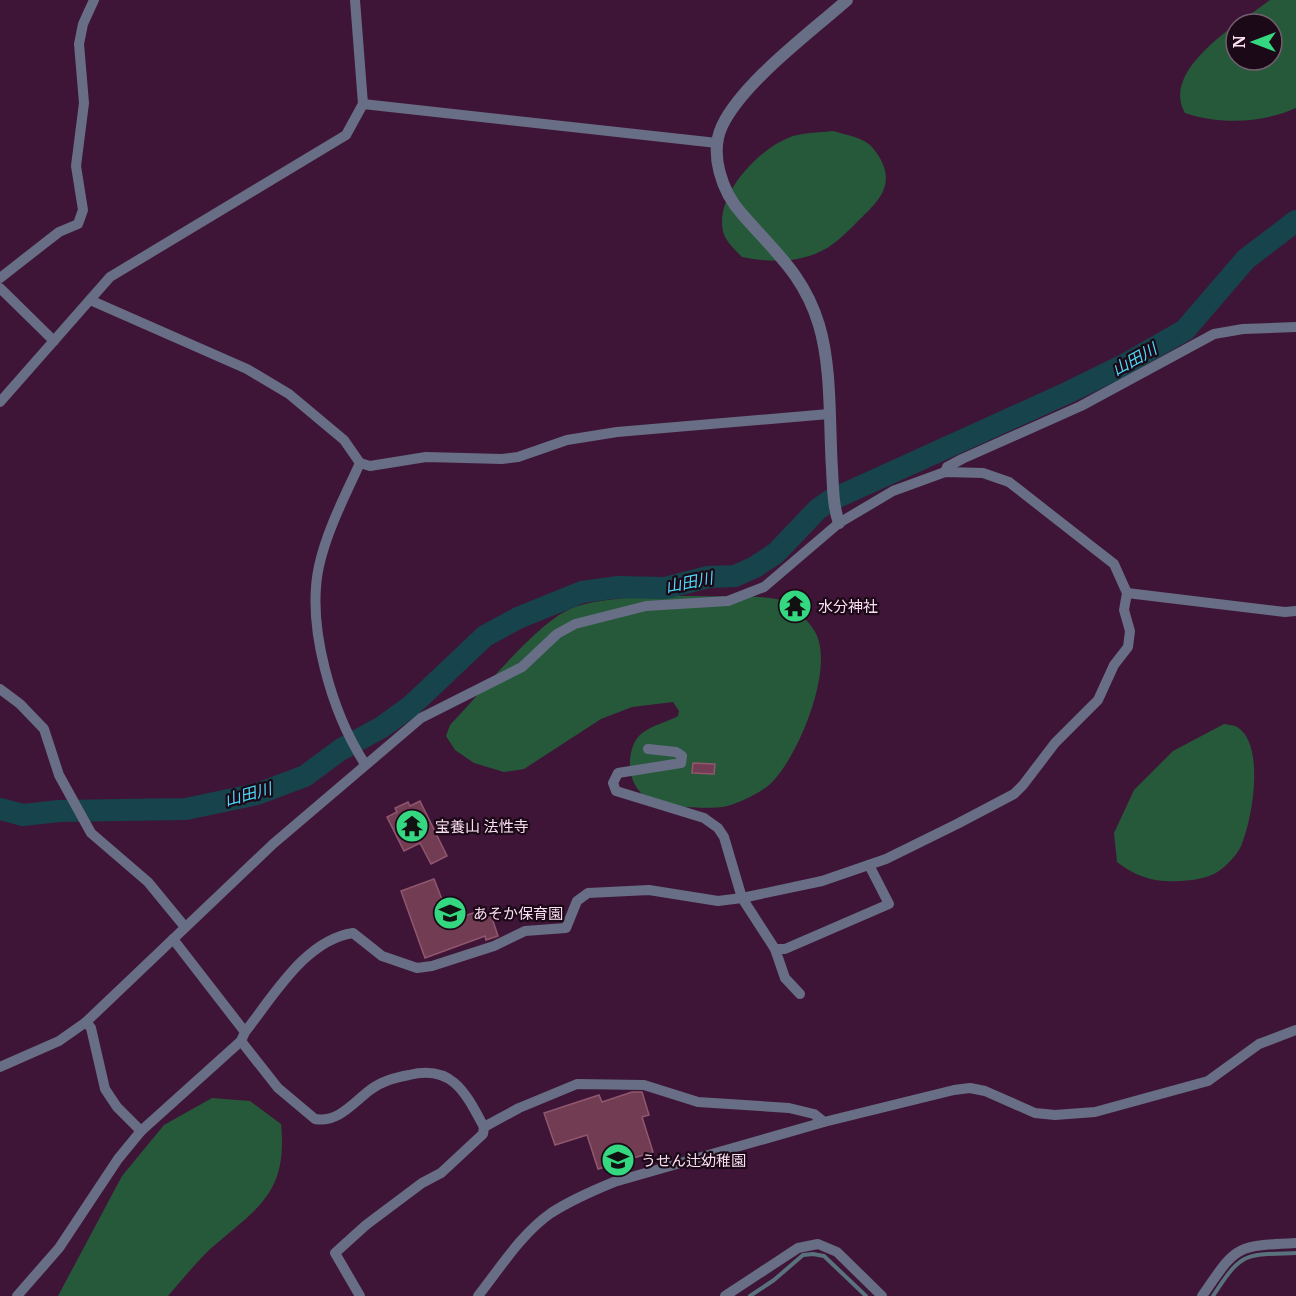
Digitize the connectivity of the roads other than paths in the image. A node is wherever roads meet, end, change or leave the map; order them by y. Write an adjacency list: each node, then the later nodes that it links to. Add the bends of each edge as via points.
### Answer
1 (94, 0): 6 (street, via 83,24 80,44 84,103 76,166 82,216 78,224 59,232)
2 (355, 0): 4 (street)
3 (847, 0): 5 (street, via 740,100 722,127)
4 (363, 104): 5 (street); 8 (street, via 346,135 110,277)
5 (717, 143): 12 (street, via 718,165 730,197 795,271 810,300 825,353)
6 (0, 278)
7 (0, 288): 10 (street)
8 (90, 300): 10 (street); 13 (street, via 248,369 289,394 344,440)
9 (1296, 327): 14 (street, via 1214,334 1082,406 962,459)
10 (54, 341): 11 (street)
11 (0, 402)
12 (829, 414): 13 (street, via 617,432 567,440 502,459 426,457 370,466); 15 (street)
13 (360, 463): 20 (street, via 318,568 317,612 320,648 348,733)
14 (945, 472): 15 (street, via 893,491); 16 (street, via 983,473 1009,482 1106,555 1120,573)
15 (837, 519): 20 (street, via 764,587 728,601 646,606 574,624 557,634 522,667 422,718)
16 (1127, 592): 17 (street); 21 (street, via 1124,610 1130,631 1128,647 1114,665 1098,700 1054,743 1023,785 1014,794 957,824)
17 (1296, 611)
18 (0, 689): 23 (street, via 44,729 66,790 92,833 148,882)
19 (648, 749): 22 (street, via 676,752 682,756 681,763 618,773 613,783 616,791 712,822 724,837)
20 (363, 760): 23 (street)
21 (869, 865): 22 (street, via 822,881); 25 (street, via 889,904 785,949)
22 (741, 898): 25 (street); 29 (street, via 718,901 649,890 588,893 577,901 566,928 525,931 494,946 417,968 382,956 353,933 345,934 302,960)
23 (185, 927): 24 (street)
24 (173, 939): 27 (street); 29 (street)
25 (775, 949): 26 (street, via 785,978)
26 (800, 994)
27 (86, 1022): 30 (street, via 59,1041); 33 (street, via 91,1028 105,1089)
28 (1296, 1030): 31 (street, via 1259,1044 1208,1081 1095,1112 1035,1113 970,1088)
29 (243, 1037): 32 (street, via 278,1088 315,1119 335,1118 386,1080 429,1072 447,1077 460,1087); 33 (street)
30 (0, 1067)
31 (824, 1122): 32 (street, via 814,1114 789,1108 698,1102 644,1085 577,1084 519,1108); 38 (street, via 614,1182 583,1195 550,1214 530,1233)
32 (484, 1128): 37 (street, via 483,1134 441,1173 366,1225 335,1253)
33 (141, 1131): 36 (street, via 59,1248)
34 (1296, 1243): 40 (street, via 1254,1246 1234,1253)
35 (875, 1294): 39 (street, via 837,1252 818,1244 798,1248)
36 (16, 1296)
37 (360, 1296)
38 (478, 1296)
39 (725, 1296)
40 (1202, 1296)

